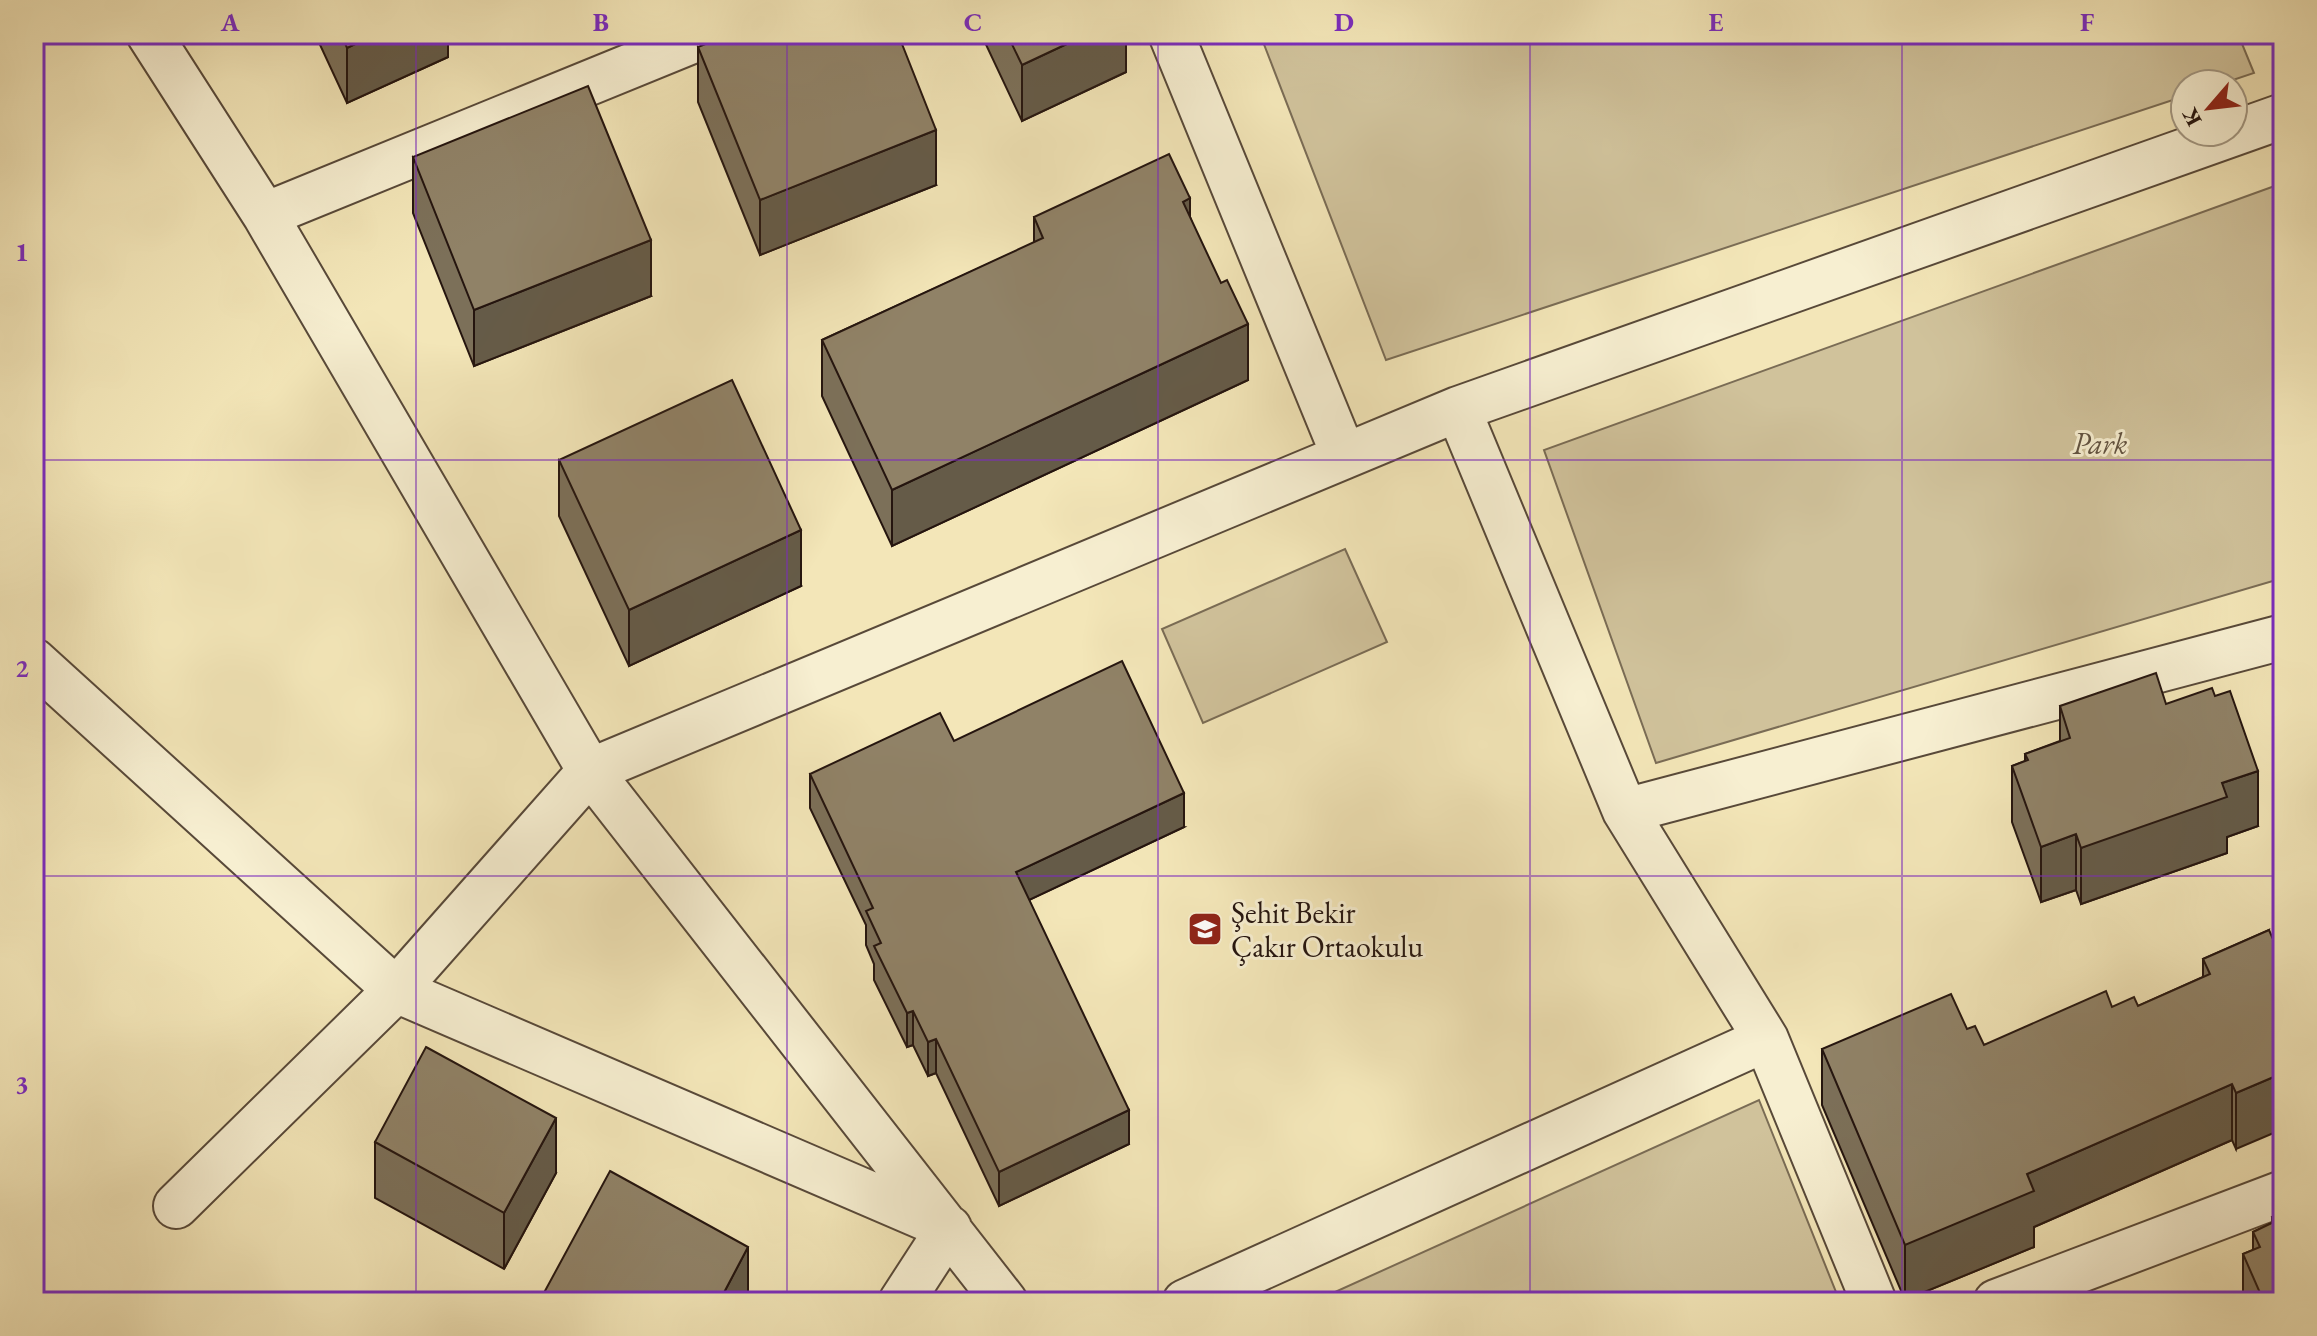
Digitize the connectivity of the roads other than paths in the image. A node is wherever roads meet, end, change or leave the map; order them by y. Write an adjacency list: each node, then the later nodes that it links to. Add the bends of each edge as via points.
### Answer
1 (149, 34): 5 (street)
2 (709, 34): 5 (street)
3 (1171, 34): 7 (street)
4 (2283, 116): 6 (street)
5 (265, 215): 10 (street)
6 (1458, 409): 7 (street); 11 (street)
7 (1344, 456): 10 (street)
8 (2283, 637): 11 (street)
9 (34, 661): 12 (street)
10 (590, 771): 12 (street); 16 (street)
11 (1625, 811): 13 (street)
12 (396, 990): 15 (street); 16 (street)
13 (1766, 1039): 19 (street); 20 (street)
14 (2283, 1193): 21 (street)
15 (176, 1206)
16 (949, 1228): 17 (street); 18 (street)
17 (901, 1302)
18 (1005, 1302)
19 (1185, 1302)
20 (1874, 1302)
21 (1996, 1302)

